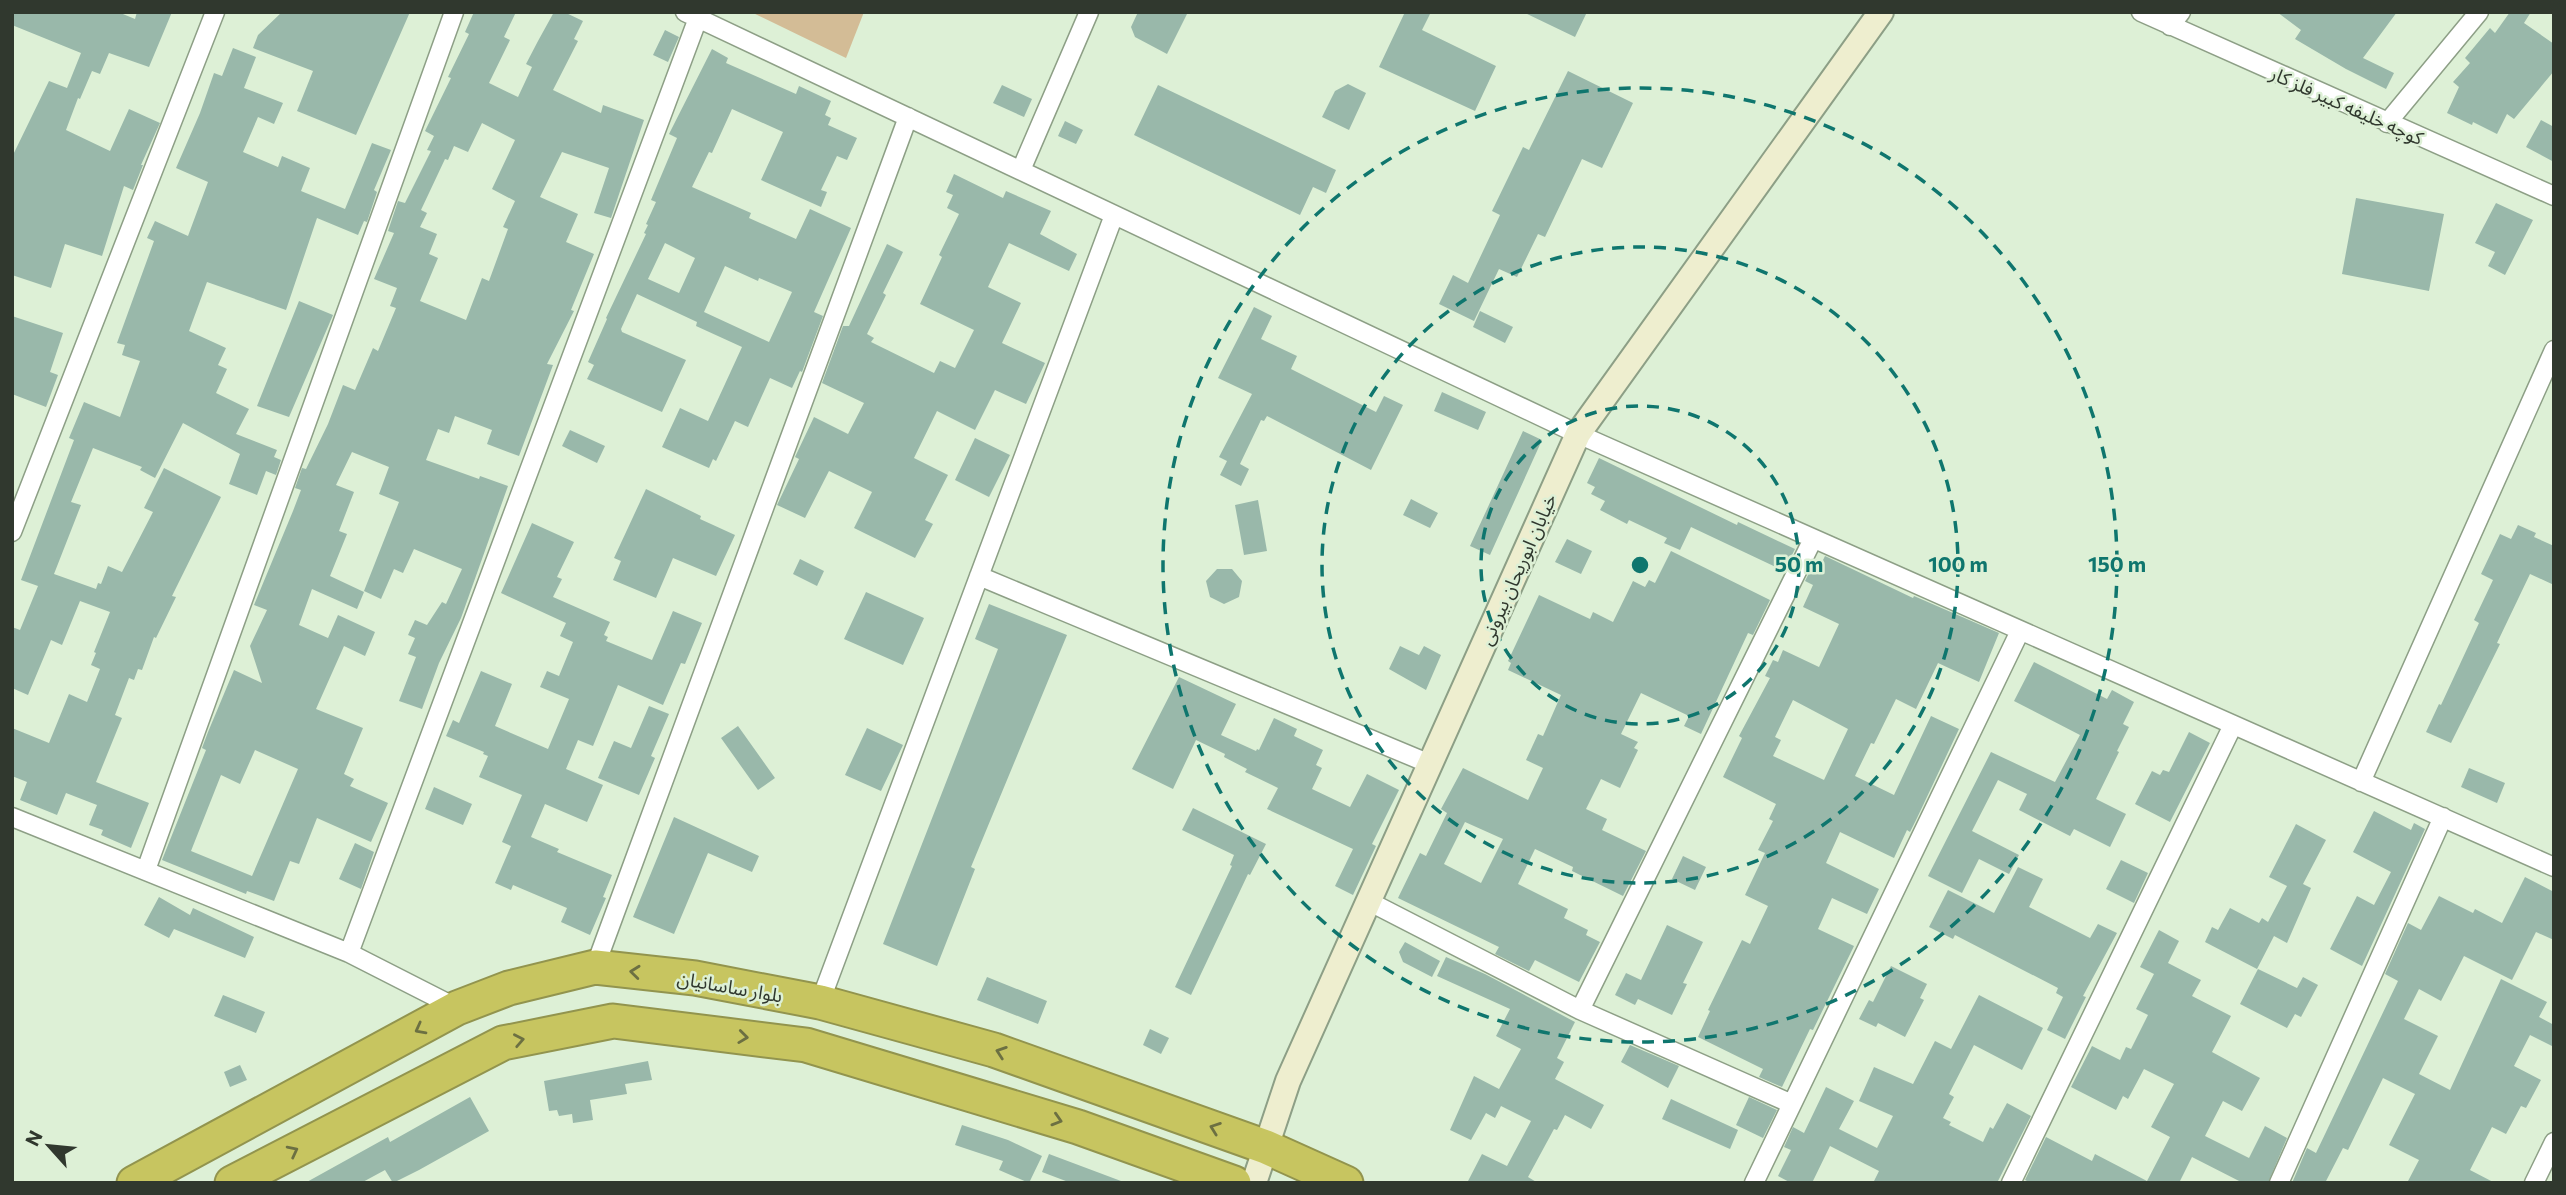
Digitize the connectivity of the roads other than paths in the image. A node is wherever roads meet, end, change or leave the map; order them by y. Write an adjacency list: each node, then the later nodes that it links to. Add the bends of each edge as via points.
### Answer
1 (215, 12): 16 (street)
2 (454, 12): 26 (street)
3 (1089, 12): 11 (street)
4 (1881, 12): 15 (street, خیابان ابوریحان بیرونی)
5 (2141, 12): 8 (street, کوچه خلیفه کبیر فلز کار)
6 (2479, 12): 10 (street)
7 (692, 15): 9 (street); 28 (street)
8 (2176, 19): 10 (street, کوچه خلیفه کبیر فلز کار)
9 (908, 117): 11 (street); 29 (street)
10 (2387, 123): 12 (street, کوچه خلیفه کبیر فلز کار)
11 (1021, 170): 13 (street)
12 (2554, 196)
13 (1114, 215): 15 (street); 18 (street)
14 (2554, 350): 22 (street)
15 (1578, 434): 17 (street); 21 (street, خیابان ابوریحان بیرونی)
16 (12, 532)
17 (1813, 539): 19 (street); 32 (street)
18 (979, 576): 21 (street); 30 (street)
19 (2020, 631): 20 (street); 33 (street)
20 (2233, 725): 22 (street); 42 (street)
21 (1430, 764): 27 (street, خیابان ابوریحان بیرونی)
22 (2361, 782): 24 (street)
23 (12, 817): 26 (street)
24 (2443, 817): 25 (street); 43 (street)
25 (2554, 867)
26 (146, 870): 28 (street)
27 (1368, 901): 32 (street); 35 (street, خیابان ابوریحان بیرونی, via 1288,1080)
28 (349, 953): 31 (street)
29 (595, 967): 30 (highway, بلوار ساسانیان, one-way to 29, via 695,978); 31 (highway, بلوار ساسانیان, via 509,988)
30 (820, 1002): 35 (highway, بلوار ساسانیان, one-way to 30, via 995,1050)
31 (457, 1008): 36 (highway, بلوار ساسانیان, one-way to 36)
32 (1580, 1010): 33 (street)
33 (1792, 1104): 41 (street)
34 (2554, 1142): 44 (street)
35 (1266, 1147): 39 (street, خیابان ابوریحان بیرونی); 40 (highway, بلوار ساسانیان)
36 (134, 1183)
37 (232, 1183): 38 (highway, one-way to 38, via 503,1043 613,1021 806,1045 1078,1126)
38 (1234, 1183)
39 (1254, 1183)
40 (1346, 1183)
41 (1754, 1183)
42 (2011, 1183)
43 (2278, 1183)
44 (2534, 1183)

